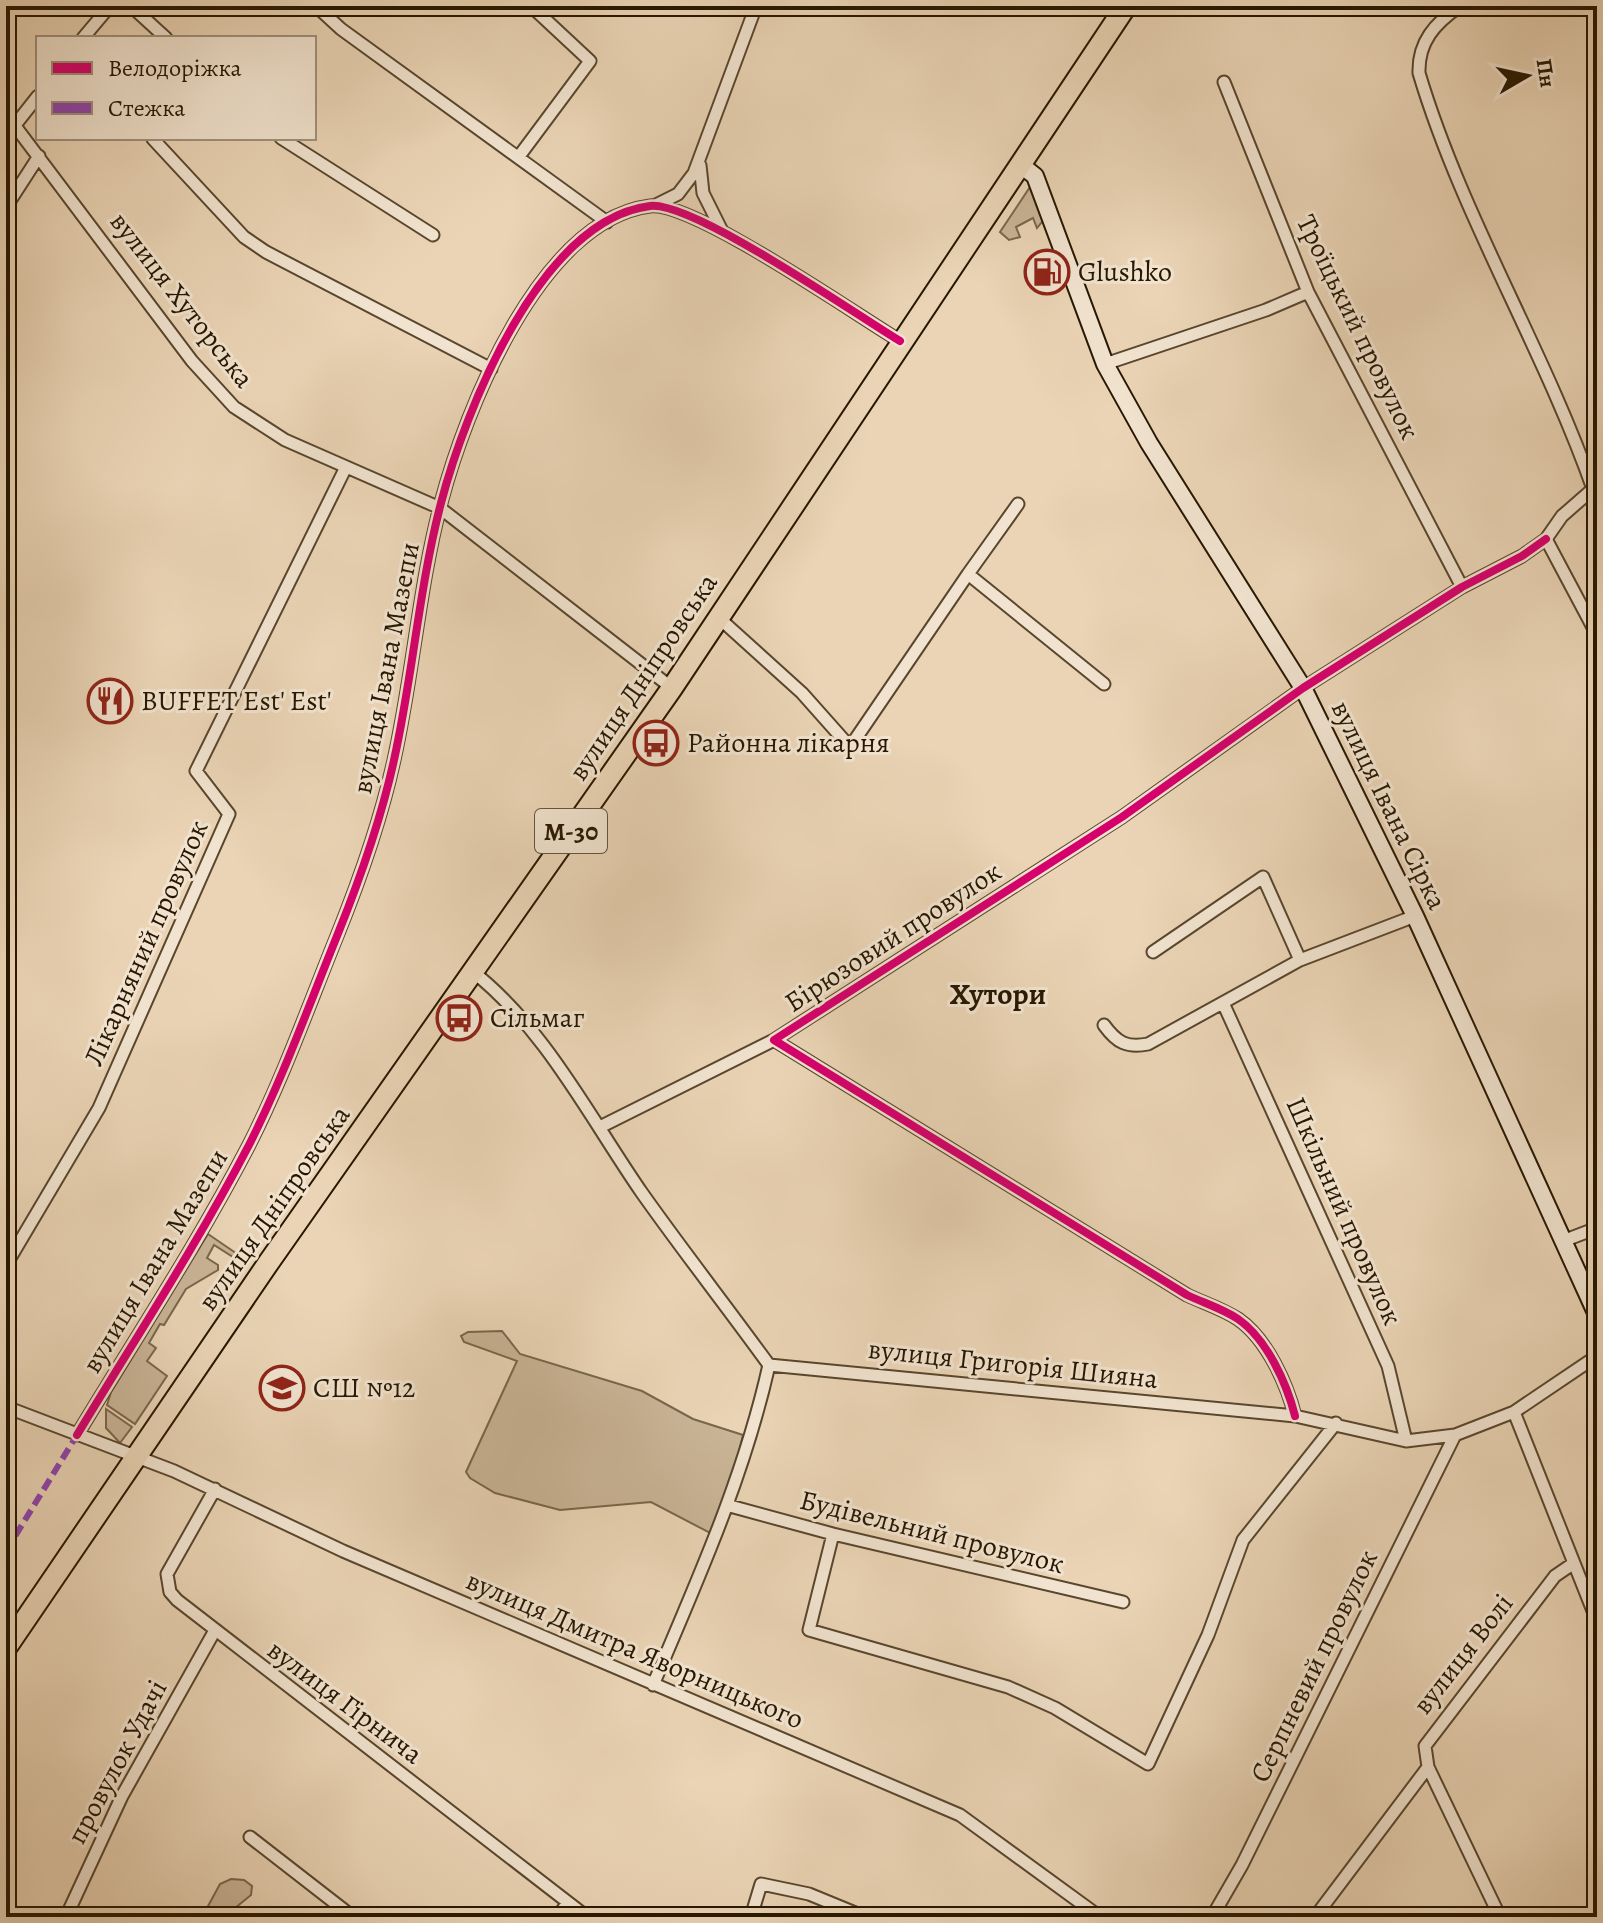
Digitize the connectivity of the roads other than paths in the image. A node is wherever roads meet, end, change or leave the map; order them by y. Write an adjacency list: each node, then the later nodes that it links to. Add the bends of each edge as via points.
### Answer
1 (110, 6): 8 (street)
2 (131, 6): 9 (street)
3 (316, 6): 16 (street)
4 (531, 6): 16 (street, via 590,61)
5 (1126, 6): 19 (highway, вулиця Дніпровська / М-30)
6 (1460, 6): 30 (street, via 1427,37 1419,73 1457,179)
7 (751, 9): 18 (street, вулиця Івана Мазепи)
8 (85, 36)
9 (164, 36)
10 (1224, 82): 25 (street, Троїцький провулок)
11 (36, 99): 13 (street)
12 (6, 114): 13 (street, вулиця Хуторська)
13 (15, 125): 17 (street, вулиця Хуторська)
14 (154, 140): 28 (street, via 255,244 350,299)
15 (284, 140): 23 (street)
16 (520, 155): 22 (street)
17 (39, 156): 21 (street); 29 (street, вулиця Хуторська, via 192,361 234,407 285,440)
18 (700, 161): 20 (street, вулиця Івана Мазепи, via 678,194); 24 (street, вулиця Івана Мазепи, via 703,193)
19 (1021, 165): 26 (highway, вулиця Дніпровська / М-30); 27 (street, вулиця Івана Сірка, via 1035,176)
20 (652, 206): 22 (street, вулиця Івана Мазепи); 24 (street, via 687,214)
21 (6, 207)
22 (607, 222): 28 (street, вулиця Івана Мазепи, via 544,277)
23 (433, 235)
24 (725, 235): 26 (street)
25 (1308, 292): 27 (street); 35 (street, Троїцький провулок)
26 (900, 341): 36 (highway, вулиця Дніпровська / М-30)
27 (1105, 364): 40 (street, вулиця Івана Сірка)
28 (491, 369): 32 (street, вулиця Івана Мазепи, via 454,458)
29 (346, 467): 32 (street, вулиця Хуторська); 51 (street, Лікарняний провулок, via 196,771 229,814 99,1108)
30 (1595, 487): 33 (street, Бірюзовий провулок, via 1562,516)
31 (1018, 504): 34 (street)
32 (440, 508): 39 (street, вулиця Хуторська); 59 (street, вулиця Івана Мазепи, via 394,759 369,852 338,934 250,1143)
33 (1546, 539): 35 (street, Бірюзовий провулок); 37 (street)
34 (968, 574): 36 (street, via 850,747 802,693); 38 (street)
35 (1462, 587): 40 (street, Бірюзовий провулок)
36 (719, 618): 39 (highway, вулиця Дніпровська / М-30)
37 (1597, 635)
38 (1104, 684)
39 (672, 688): 44 (highway, вулиця Дніпровська / М-30)
40 (1303, 688): 41 (street, вулиця Івана Сірка); 47 (street, Бірюзовий провулок, via 1122,817)
41 (1415, 916): 43 (street); 50 (street, вулиця Івана Сірка)
42 (1153, 952): 43 (street, via 1263,877)
43 (1300, 960): 45 (street)
44 (472, 971): 48 (street, via 541,1046); 62 (highway, вулиця Дніпровська / М-30)
45 (1224, 1005): 46 (street, via 1137,1046 1114,1039); 61 (street, Шкільний провулок, via 1388,1366)
46 (1104, 1025)
47 (774, 1040): 48 (street); 57 (street, Бірюзовий провулок, via 1187,1295 1237,1318 1262,1343)
48 (600, 1127): 54 (street)
49 (1597, 1228): 50 (street)
50 (1563, 1241): 52 (street, вулиця Івана Сірка)
51 (6, 1265)
52 (1596, 1306)
53 (1597, 1356): 56 (street, вулиця Григорія Шияна)
54 (769, 1365): 57 (street, вулиця Григорія Шияна); 64 (street)
55 (6, 1407): 59 (street, вулиця Дмитра Яворницького)
56 (1514, 1412): 60 (street, вулиця Григорія Шияна); 66 (street)
57 (1295, 1416): 58 (street, вулиця Григорія Шияна)
58 (1336, 1423): 61 (street, вулиця Григорія Шияна); 65 (street, via 1243,1540 1208,1635 1148,1764 1055,1708 1008,1687 809,1630)
59 (77, 1435): 62 (street, вулиця Дмитра Яворницького)
60 (1455, 1435): 61 (street, вулиця Григорія Шияна); 83 (street, Серпневий провулок)
61 (1406, 1441)
62 (135, 1457): 63 (street, вулиця Дмитра Яворницького); 70 (highway, вулиця Дніпровська / М-30)
63 (215, 1489): 69 (street, вулиця Гірнича, via 167,1574 170,1592); 71 (street, вулиця Дмитра Яворницького, via 343,1551)
64 (730, 1506): 65 (street, Будівельний провулок); 71 (street)
65 (833, 1534): 67 (street, Будівельний провулок)
66 (1574, 1563): 68 (street); 72 (street, вулиця Волі, via 1555,1576 1432,1732 1425,1746)
67 (1123, 1602)
68 (1597, 1621)
69 (214, 1632): 74 (street, вулиця Гірнича); 76 (street, провулок Удачі, via 122,1796)
70 (6, 1648)
71 (653, 1685): 82 (street, вулиця Дмитра Яворницького, via 960,1815)
72 (1428, 1767): 75 (street); 84 (street)
73 (250, 1837): 77 (street)
74 (568, 1903): 78 (street); 79 (street, вулиця Гірнича)
75 (1496, 1915)
76 (66, 1917)
77 (353, 1917)
78 (557, 1917)
79 (587, 1917)
80 (751, 1917): 81 (street, via 761,1884 809,1894)
81 (865, 1917)
82 (1100, 1917)
83 (1212, 1917)
84 (1315, 1917)

